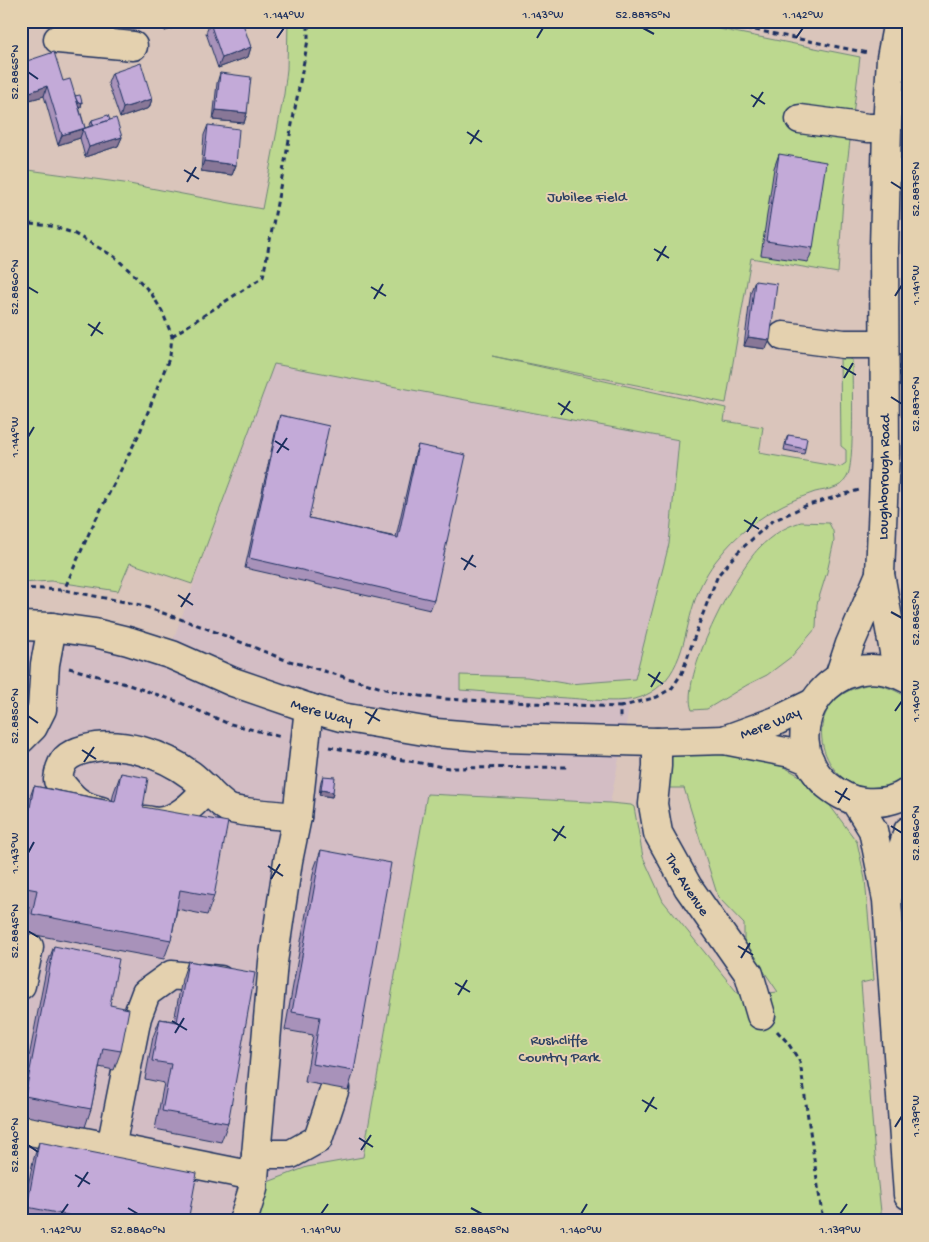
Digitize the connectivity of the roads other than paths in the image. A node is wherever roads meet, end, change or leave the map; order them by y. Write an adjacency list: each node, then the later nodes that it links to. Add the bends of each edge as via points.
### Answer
1 (898, 21): 6 (main road, Loughborough Road, via 891,58)
2 (103, 32): 3 (main road); 4 (main road)
3 (58, 39)
4 (133, 46)
5 (800, 119): 6 (main road)
6 (887, 128): 8 (main road, Loughborough Road)
7 (783, 336): 8 (main road, via 844,344)
8 (884, 344): 9 (main road, Loughborough Road, via 885,453)
9 (880, 574): 12 (main road, Loughborough Road); 13 (main road, Loughborough Road, via 894,652)
10 (21, 626): 11 (main road, Mere Way)
11 (52, 627): 15 (main road, Mere Way, via 128,641); 16 (main road, via 42,709)
12 (839, 677): 13 (main road, via 863,668 889,670); 14 (main road, via 824,688)
13 (907, 678)
14 (813, 703): 17 (main road, Mere Way); 19 (main road, via 805,732)
15 (309, 708): 18 (main road, Mere Way, via 341,717 436,733); 23 (main road)
16 (21, 739)
17 (724, 740): 18 (main road, Mere Way); 19 (main road, Mere Way)
18 (657, 742): 29 (main road, The Avenue, via 654,804 658,833 688,887 749,974)
19 (810, 761): 22 (main road, via 820,779 836,793)
20 (207, 789): 20 (main road, via 175,817 157,822 85,808 58,780 65,759 75,752 91,748 131,747 169,761); 23 (main road, via 229,809)
21 (908, 792): 22 (main road, via 879,803)
22 (855, 801): 25 (main road, via 873,830)
23 (297, 817): 28 (main road)
24 (908, 831): 25 (main road)
25 (887, 900): 34 (main road)
26 (29, 947): 27 (main road)
27 (21, 985)
28 (271, 986): 32 (main road, via 171,975 146,993 137,1017); 33 (main road)
29 (761, 1015)
30 (335, 1088): 33 (main road, via 318,1139 290,1154)
31 (30, 1131): 32 (main road)
32 (111, 1148): 33 (main road)
33 (255, 1165): 35 (main road)
34 (908, 1195)
35 (243, 1221)

